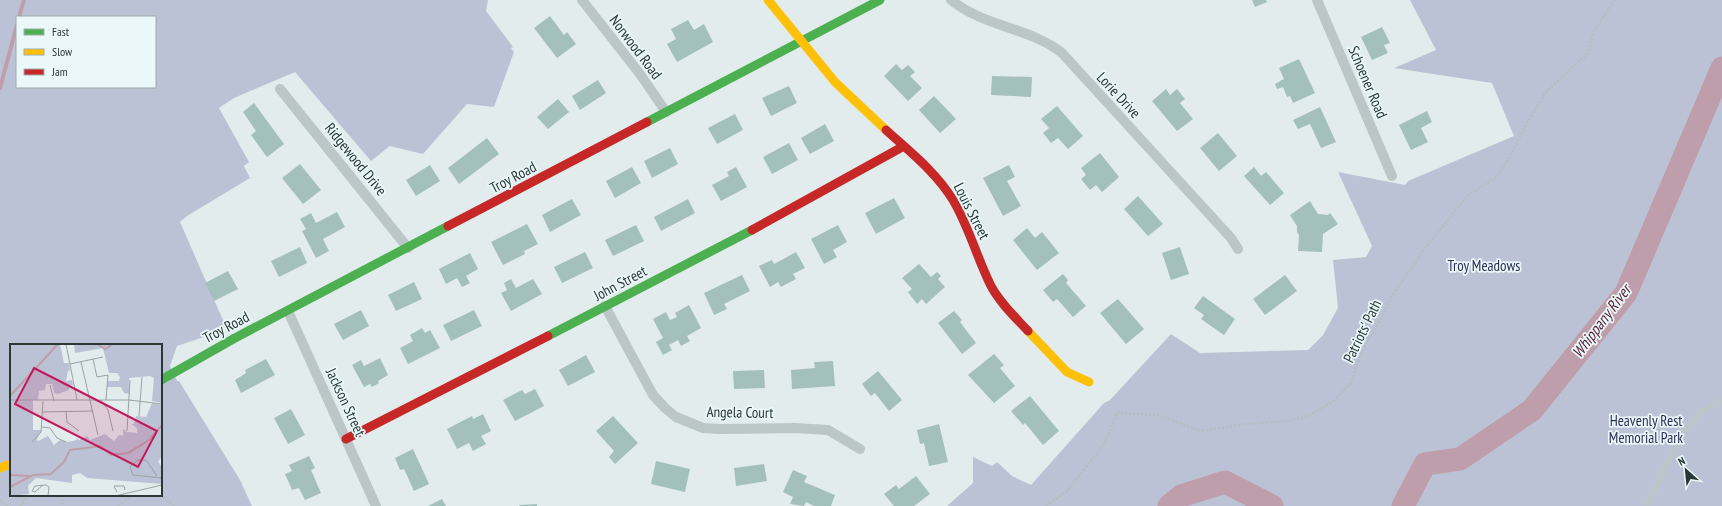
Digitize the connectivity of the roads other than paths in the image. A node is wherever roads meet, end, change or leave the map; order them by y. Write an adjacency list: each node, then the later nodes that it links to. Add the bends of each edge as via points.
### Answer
1 (582, 0): 8 (street, Norwood Road)
2 (768, 0): 6 (street, Louis Street)
3 (880, 0): 6 (street, Troy Road)
4 (951, 0): 12 (street, Lorie Drive, via 966,12 1040,39 1062,53 1231,238)
5 (1317, 0): 10 (street, Schoener Road)
6 (802, 41): 8 (street, Troy Road); 9 (street, Louis Street, via 835,82)
7 (280, 89): 11 (street, Ridgewood Drive)
8 (666, 112): 11 (street, Troy Road)
9 (904, 146): 13 (street, John Street); 16 (street, Louis Street, via 926,166 953,200 992,287 1009,311 1066,372)
10 (1392, 176)
11 (408, 248): 14 (street, Troy Road)
12 (1238, 249)
13 (605, 306): 18 (street, John Street); 19 (street, Angela Court, via 654,395 676,417 708,428 828,430)
14 (288, 311): 15 (street, Troy Road); 18 (street, Jackson Street)
15 (162, 379)
16 (1089, 382)
17 (1722, 400): 23 (lane, via 1703,411 1682,433)
18 (346, 439): 22 (street, Jackson Street)
19 (860, 449)
20 (10, 464): 21 (street)
21 (0, 468)
22 (376, 506)
23 (1647, 506)

